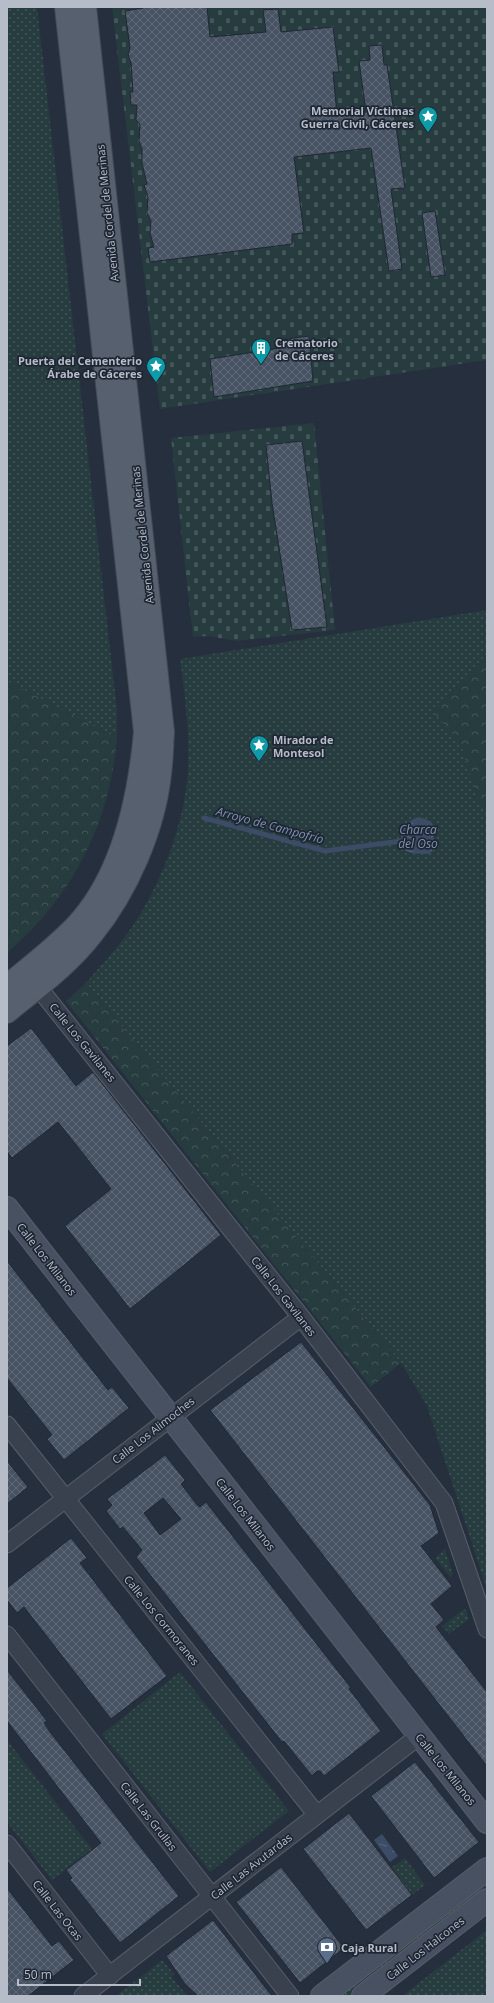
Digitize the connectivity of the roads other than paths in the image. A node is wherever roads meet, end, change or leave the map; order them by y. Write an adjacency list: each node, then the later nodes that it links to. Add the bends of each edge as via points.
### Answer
1 (66, 7): 3 (main road, Avenida Cordel de Merinas, via 145,732 141,773 130,822 101,890 77,925)
2 (85, 7): 4 (main road, Avenida Cordel de Merinas, via 163,732 160,776 148,826 118,898 92,935)
3 (7, 986)
4 (38, 987): 5 (main road, Avenida Cordel de Merinas); 7 (street, Calle Los Gavilanes)
5 (7, 1012)
6 (7, 1208): 8 (street, Calle Los Milanos)
7 (300, 1317): 8 (street, Calle Los Alimoches); 12 (street, Calle Los Gavilanes, via 444,1503)
8 (171, 1417): 10 (street, Calle Los Alimoches); 14 (street, Calle Los Milanos)
9 (7, 1425): 10 (street, Calle Los Cormoranes)
10 (65, 1499): 11 (street, Calle Los Alimoches); 15 (street, Calle Los Cormoranes)
11 (7, 1544)
12 (487, 1629)
13 (7, 1635): 19 (street, Calle Las Grullas)
14 (419, 1736): 15 (street, Calle Las Avutardas); 16 (street, Calle Los Milanos)
15 (317, 1815): 19 (street, Calle Las Avutardas)
16 (487, 1820)
17 (7, 1844): 21 (street, Calle Las Ocas)
18 (487, 1869): 24 (street)
19 (212, 1896): 21 (street, Calle Las Avutardas); 23 (street, Calle Las Grullas)
20 (487, 1900): 25 (street, Calle Los Halcones)
21 (110, 1976): 22 (street, Calle Las Avutardas)
22 (83, 1996)
23 (290, 1996)
24 (322, 1996)
25 (363, 1996)

